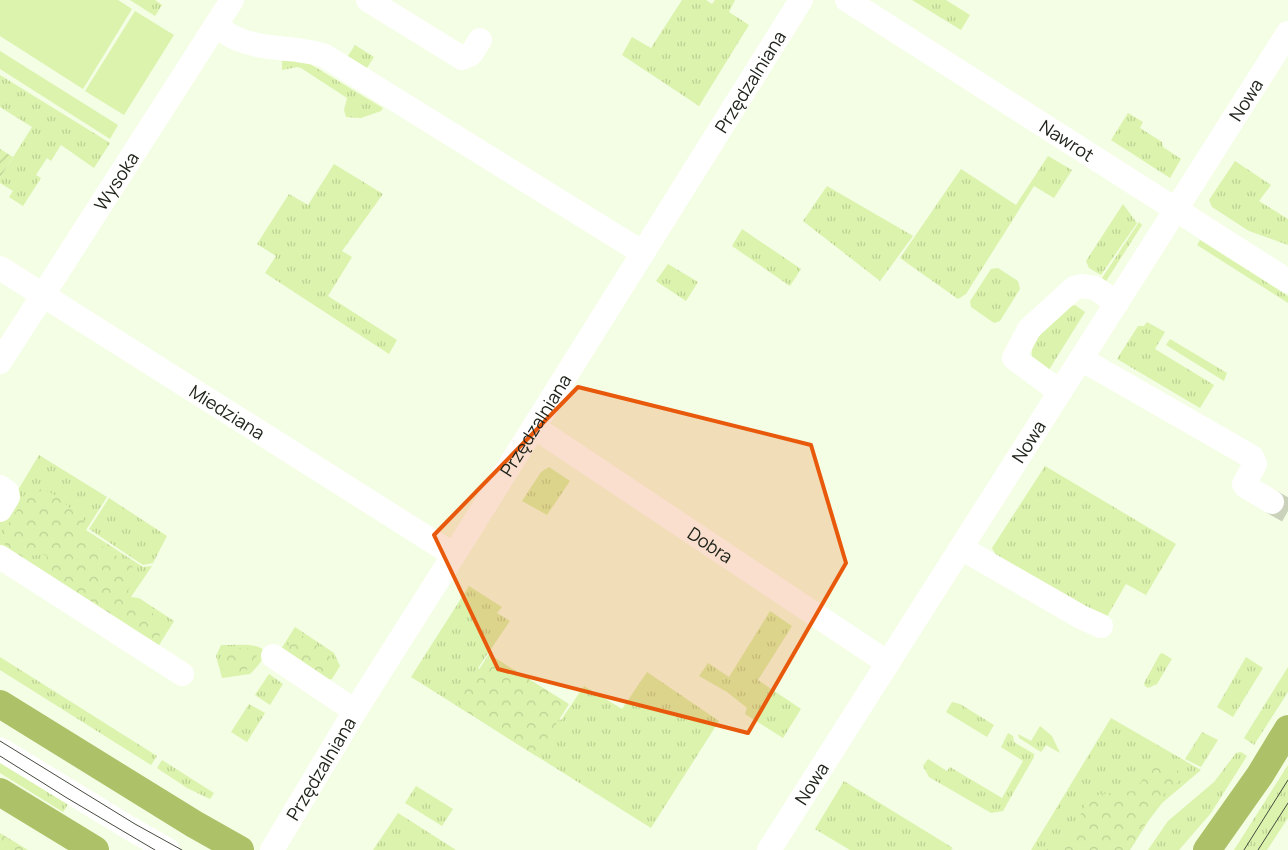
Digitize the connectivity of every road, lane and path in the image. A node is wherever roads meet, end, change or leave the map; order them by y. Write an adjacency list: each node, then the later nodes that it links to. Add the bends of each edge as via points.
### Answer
1 (232, 0): 5 (street, Wysoka)
2 (368, 0): 7 (street, via 462,58 471,54)
3 (801, 0): 9 (street, Przędzalniana)
4 (847, 0): 8 (street, Nawrot)
5 (216, 26): 9 (street, via 240,40 262,46 326,56); 12 (street, Wysoka)
6 (1288, 33): 8 (street, Nowa)
7 (480, 40)
8 (1176, 210): 11 (street, Nawrot); 13 (street, Nowa)
9 (643, 253): 17 (street, Przędzalniana)
10 (0, 268): 12 (street, Miedziana)
11 (1288, 281)
12 (44, 295): 15 (street, Wysoka); 22 (street, Miedziana)
13 (1117, 303): 14 (street, Nowa); 16 (street, via 1095,288 1080,286 1066,293 1029,329 1014,358)
14 (1081, 359): 16 (street, Nowa); 19 (street, via 1252,457 1255,464 1244,484)
15 (0, 362)
16 (1060, 392): 21 (street, Nowa)
17 (534, 427): 22 (street, Przędzalniana); 26 (street, Dobra)
18 (0, 487): 20 (street, via 8,497)
19 (1272, 502)
20 (0, 510)
21 (961, 548): 24 (street); 26 (street, Nowa)
22 (454, 555): 29 (street, Przędzalniana)
23 (0, 557): 27 (street)
24 (1101, 626)
25 (273, 656): 29 (street)
26 (888, 663): 37 (street, Nowa)
27 (182, 674)
28 (0, 704): 35 (main road)
29 (355, 711): 36 (street, Przędzalniana)
30 (1288, 729): 38 (main road)
31 (0, 749): 34 (street)
32 (0, 792): 33 (main road)
33 (95, 850)
34 (168, 850)
35 (240, 850)
36 (272, 850)
37 (769, 850)
38 (1207, 850)

